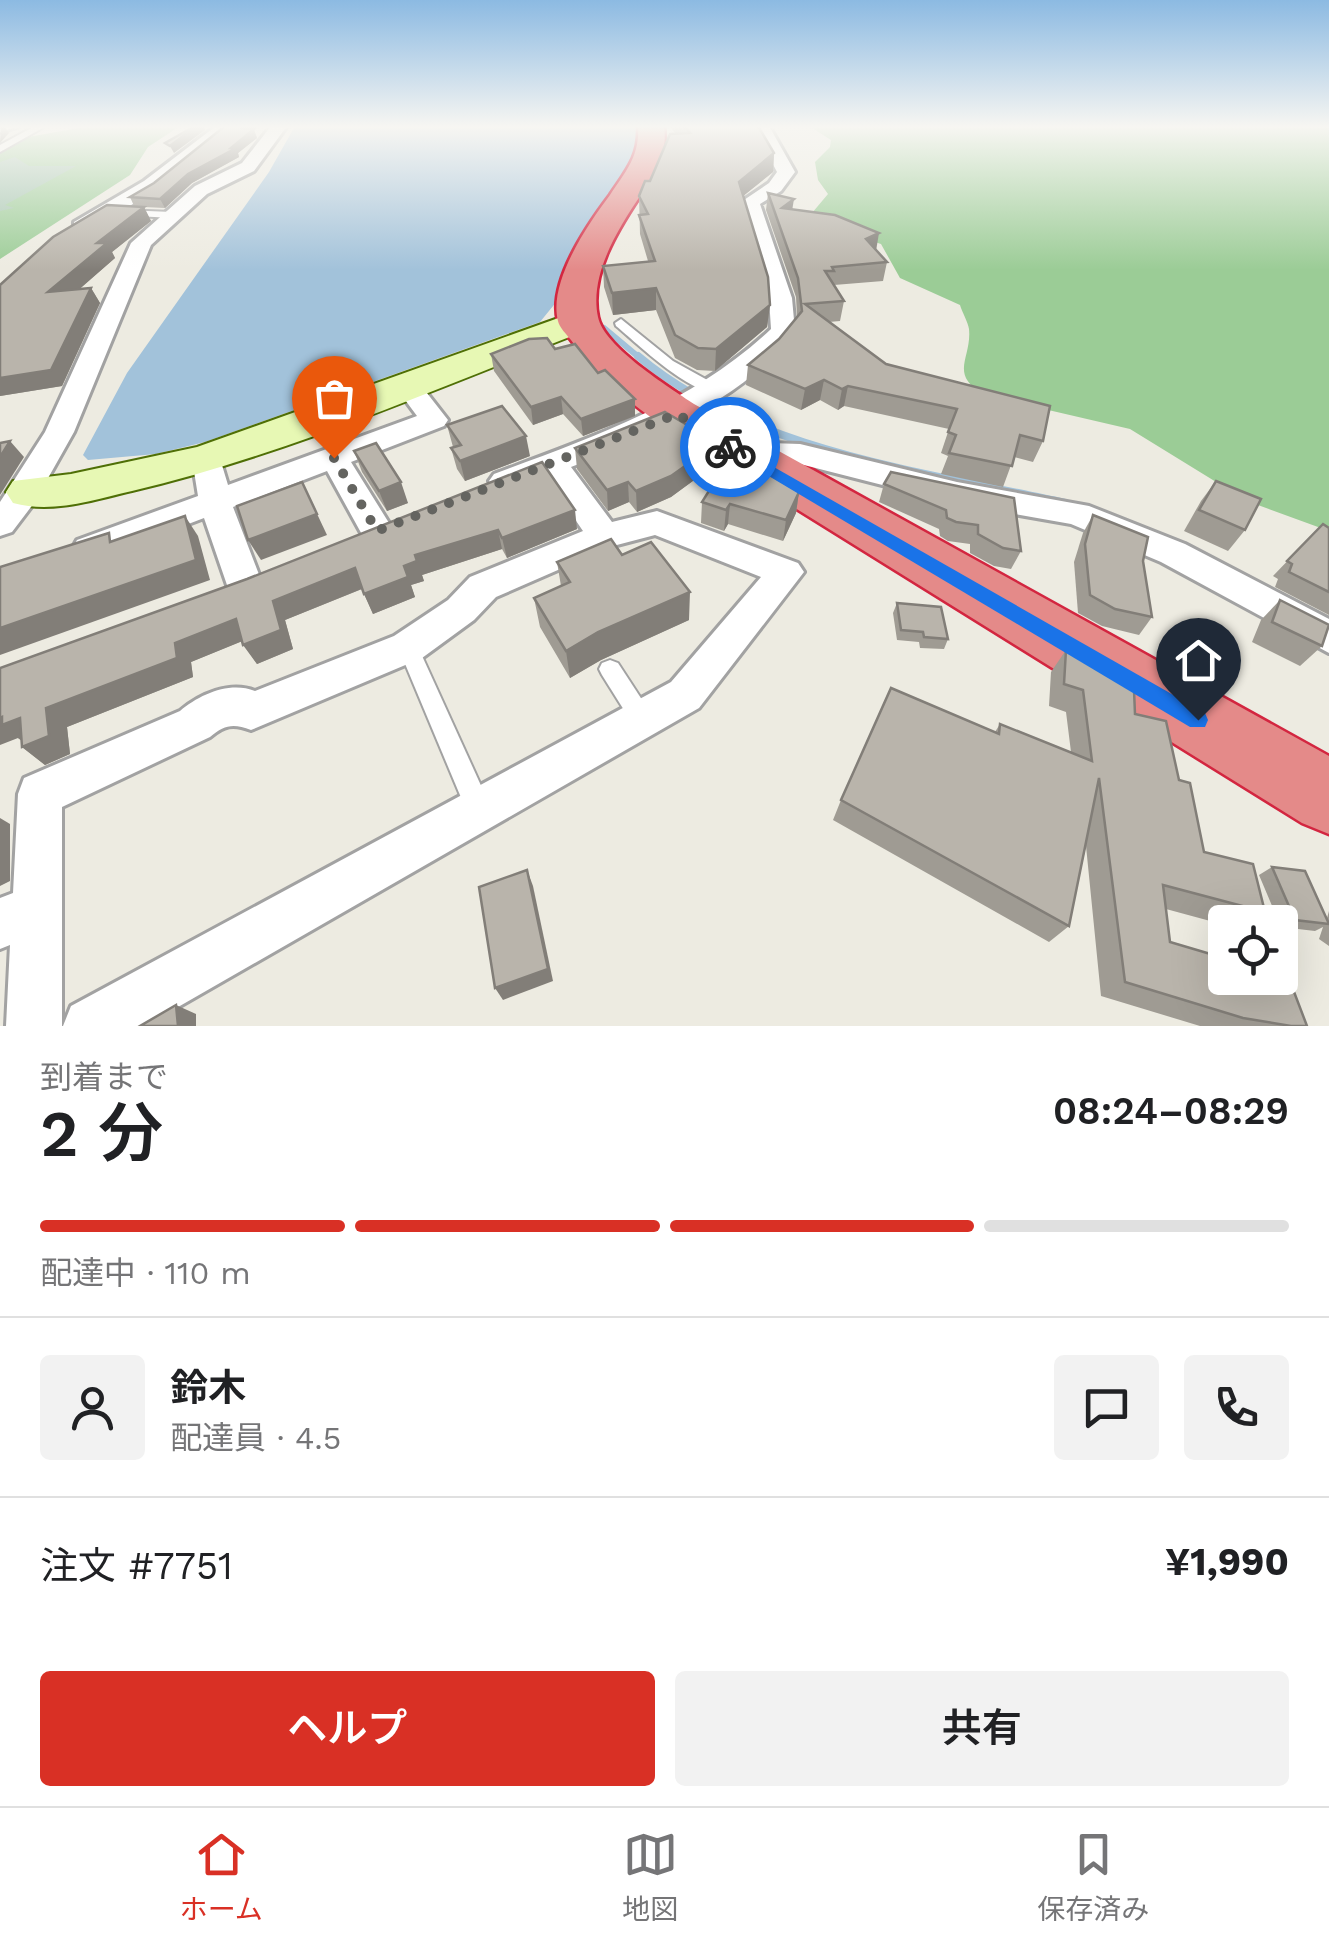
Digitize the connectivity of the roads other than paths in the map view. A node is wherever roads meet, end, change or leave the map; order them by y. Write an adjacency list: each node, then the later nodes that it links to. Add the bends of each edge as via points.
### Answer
1 (163, 174): 5 (street)
2 (233, 174): 6 (street)
3 (640, 174): 8 (highway, via 580,274)
4 (785, 174): 10 (street, via 750,202 786,304 784,331)
5 (105, 212): 6 (lane); 7 (street)
6 (172, 215): 15 (street, via 141,243 66,423)
7 (66, 236)
8 (600, 323): 9 (street); 10 (highway, via 615,369)
9 (408, 385): 12 (street, via 434,420); 13 (street)
10 (696, 402): 11 (highway); 14 (street)
11 (738, 452): 27 (street, via 800,454 1077,514 1173,552); 31 (highway)
12 (334, 458): 17 (street); 20 (street)
13 (207, 459): 15 (street, via 106,483); 17 (street)
14 (552, 462): 16 (street); 21 (street)
15 (28, 492): 19 (street)
16 (475, 492)
17 (215, 502): 23 (street); 25 (street)
18 (410, 518): 20 (street)
19 (0, 524)
20 (377, 531): 22 (street)
21 (604, 536): 28 (street, via 483,587); 30 (street, via 657,523 786,572 685,695)
22 (344, 544)
23 (89, 550)
24 (278, 571): 25 (street)
25 (245, 585): 26 (street)
26 (209, 598)
27 (1329, 637)
28 (408, 646): 32 (lane); 33 (street, via 252,711 242,704 210,712 40,794)
29 (610, 669): 30 (lane)
30 (642, 719): 32 (street)
31 (1329, 796)
32 (479, 810): 35 (street)
33 (18, 916): 34 (street)
34 (34, 1026)
35 (91, 1026)

